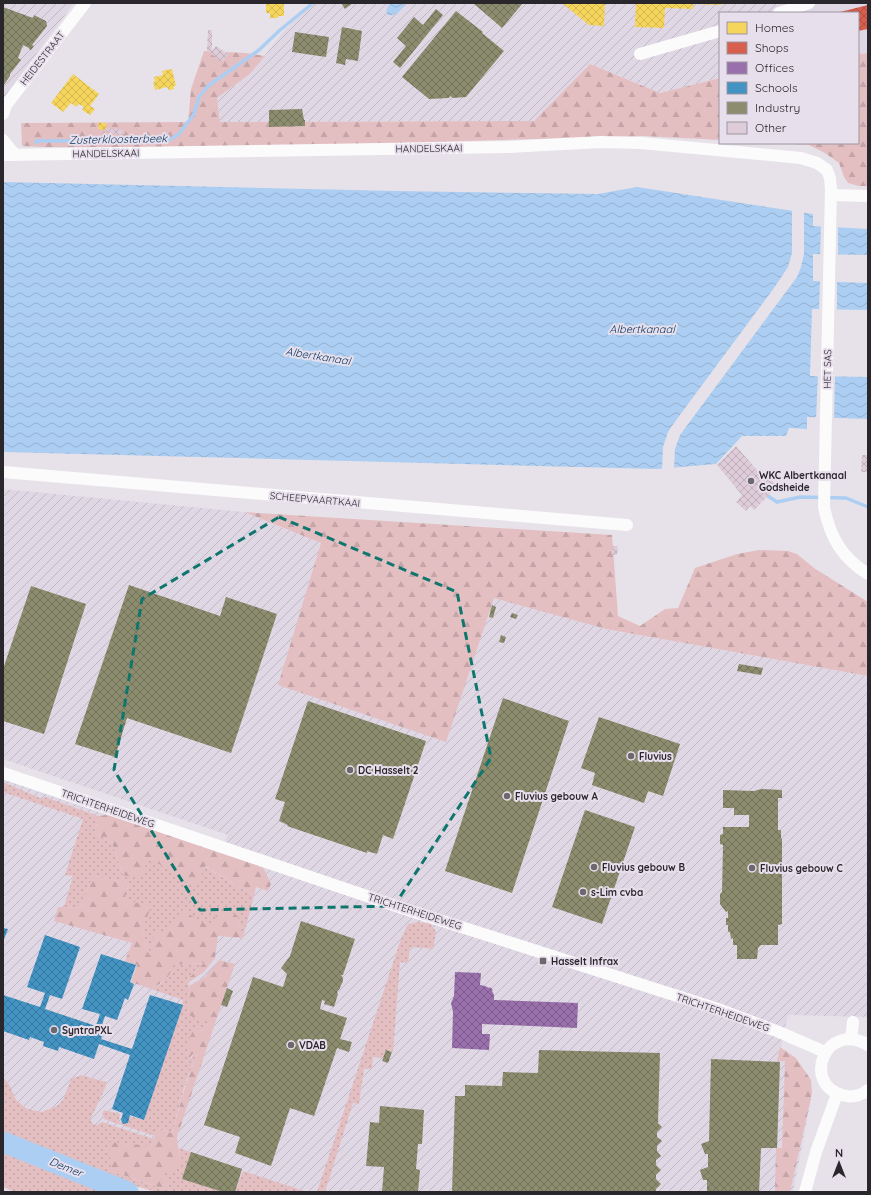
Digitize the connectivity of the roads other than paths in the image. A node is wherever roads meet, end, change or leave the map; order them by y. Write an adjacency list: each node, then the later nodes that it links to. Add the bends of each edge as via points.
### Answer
1 (85, 3): 6 (street, HEIDESTRAAT, via 6,105)
2 (809, 3): 3 (street)
3 (782, 12)
4 (719, 31): 5 (street)
5 (640, 54)
6 (3, 114)
7 (3, 140): 8 (street)
8 (9, 155): 9 (street, HANDELSKAAI, via 641,143 801,158 817,163 827,170)
9 (831, 195): 10 (street); 13 (street, HET SAS, via 824,507 835,542 846,557)
10 (868, 196)
11 (3, 472): 12 (street, SCHEEPVAARTKAAI)
12 (627, 525)
13 (868, 574)
14 (3, 773): 18 (street, TRICHTERHEIDEWEG, via 405,909 714,1008)
15 (853, 1022): 16 (street)
16 (851, 1039): 17 (street); 18 (street, via 841,1040)
17 (868, 1045)
18 (825, 1052): 20 (street, via 821,1071 826,1084)
19 (868, 1090): 20 (street, via 857,1096)
20 (837, 1094): 21 (street)
21 (805, 1192)

